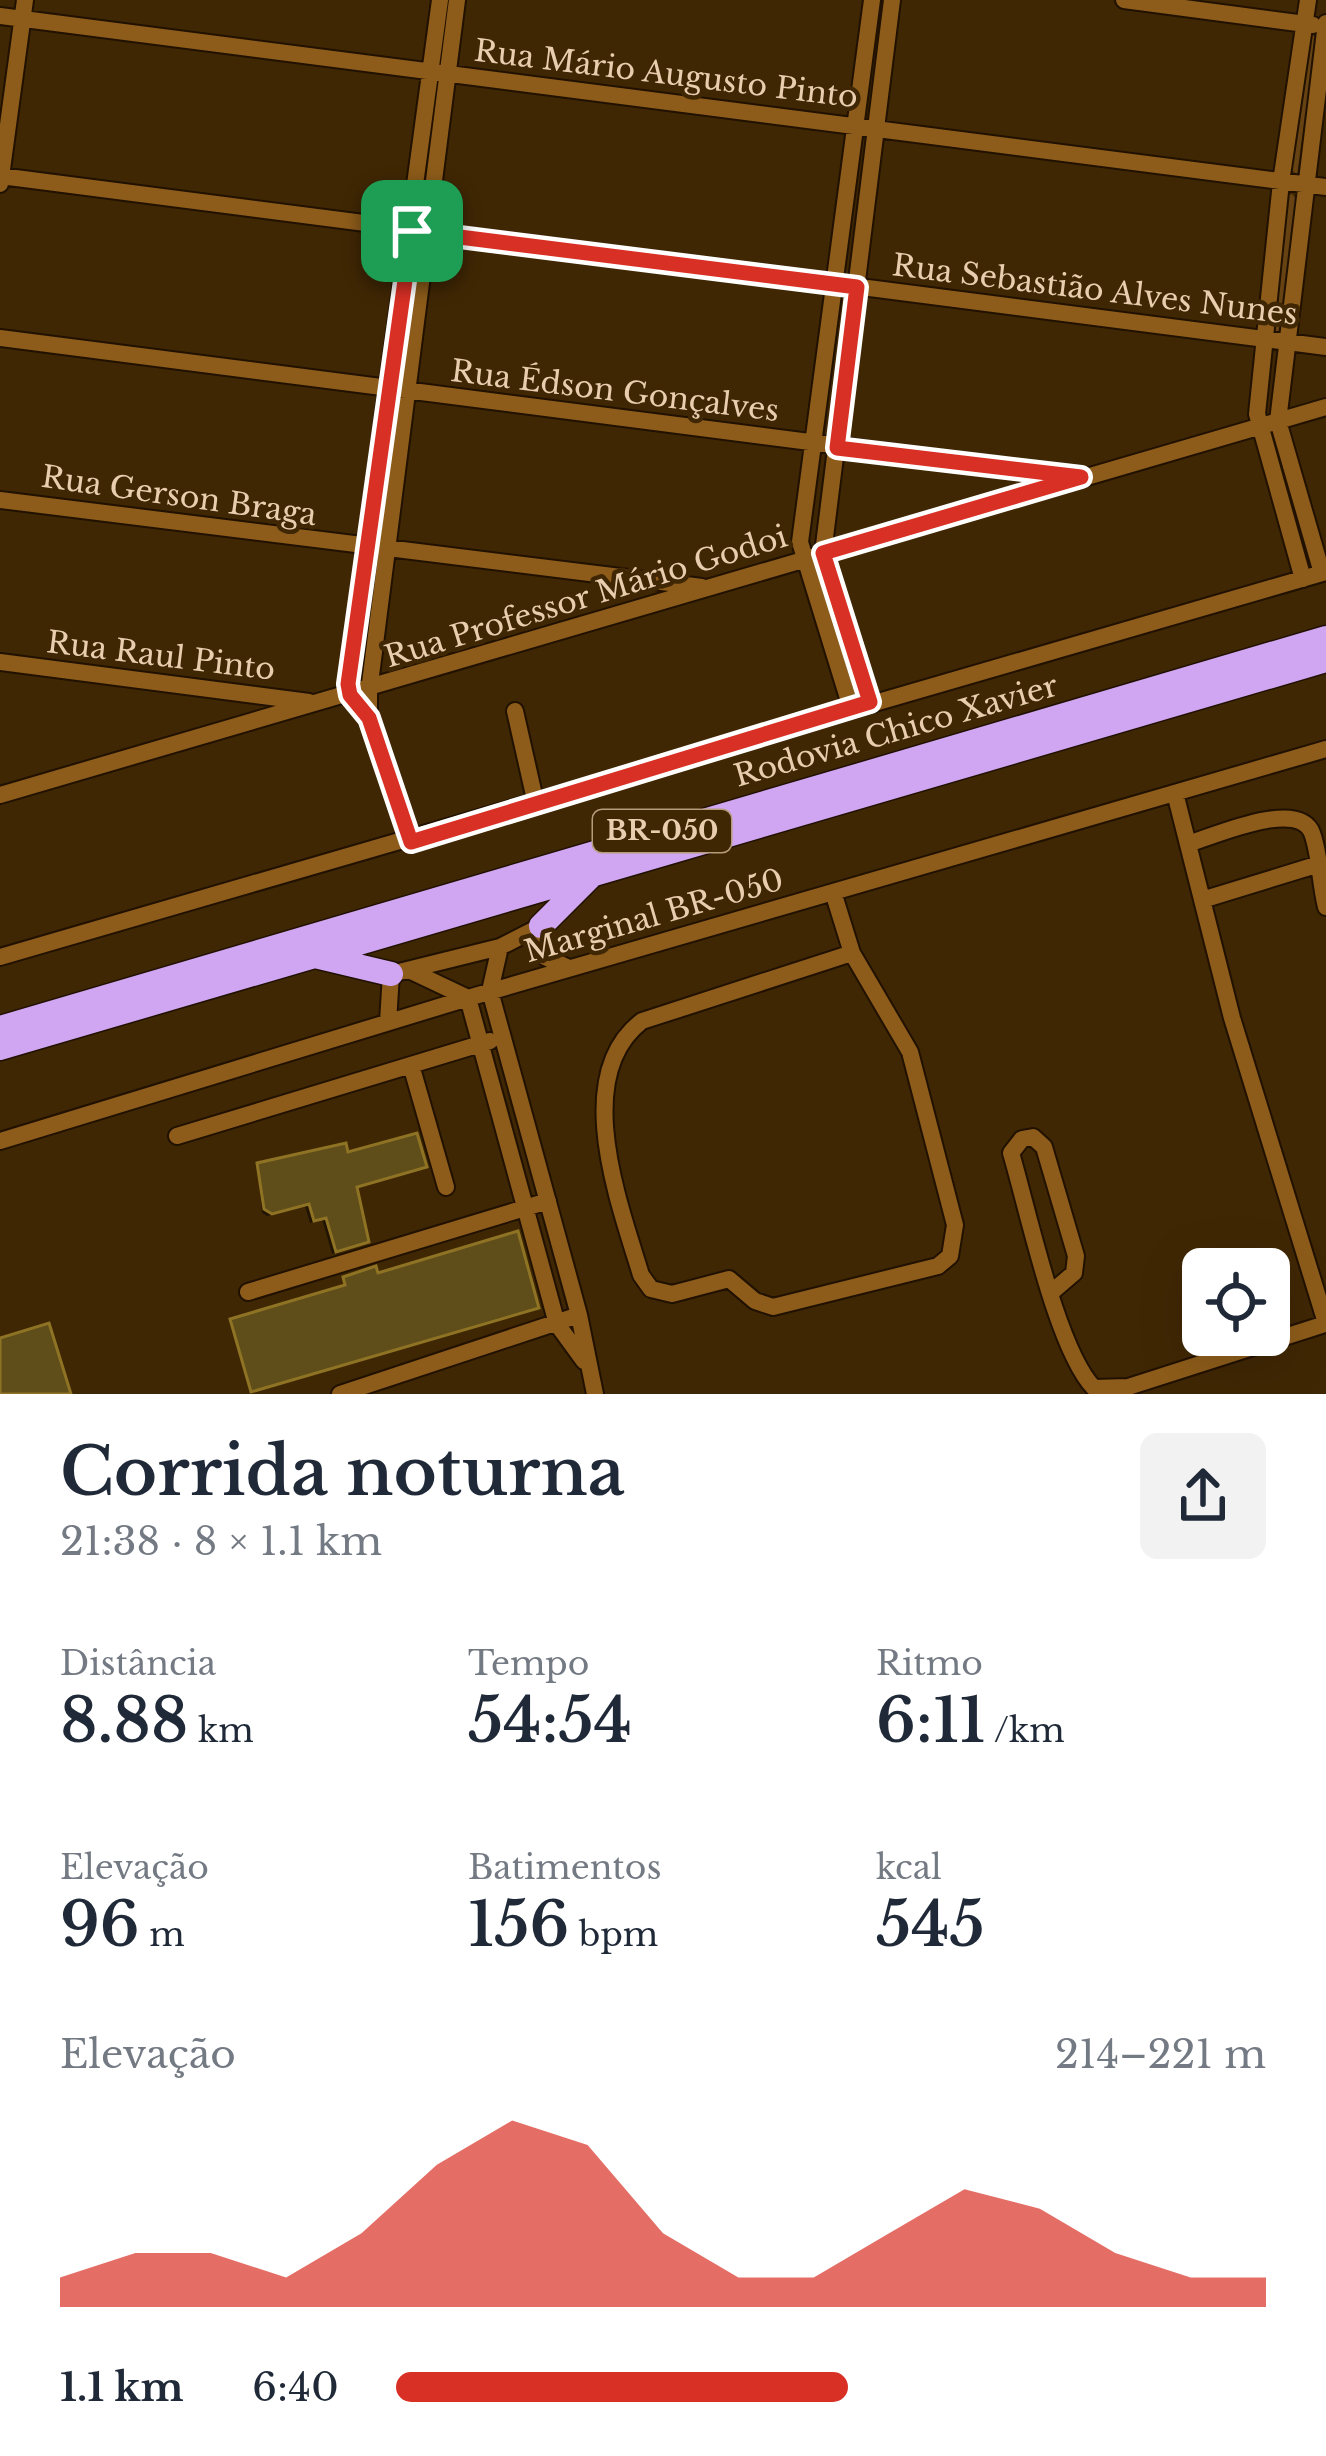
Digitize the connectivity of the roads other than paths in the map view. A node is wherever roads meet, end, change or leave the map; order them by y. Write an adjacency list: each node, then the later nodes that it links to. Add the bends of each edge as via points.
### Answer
1 (3, 0): 9 (street)
2 (440, 0): 12 (street)
3 (457, 0): 12 (street)
4 (872, 0): 13 (street)
5 (892, 0): 14 (street)
6 (1124, 0): 10 (street)
7 (1308, 0): 10 (street)
8 (23, 9): 9 (street, Rua Mário Augusto Pinto); 12 (street, Rua Mário Augusto Pinto); 15 (street)
9 (0, 18)
10 (1304, 24): 11 (street); 16 (street)
11 (1326, 26): 17 (street)
12 (439, 73): 13 (street, Rua Mário Augusto Pinto); 18 (street)
13 (856, 125): 14 (street, Rua Mário Augusto Pinto); 19 (street)
14 (877, 128): 16 (street, Rua Mário Augusto Pinto); 20 (street)
15 (0, 179): 18 (street, Rua Sebastião Alves Nunes)
16 (1281, 182): 17 (street, Rua Mário Augusto Pinto); 22 (street)
17 (1317, 186): 23 (street)
18 (420, 232): 19 (street, Rua Sebastião Alves Nunes); 25 (street); 26 (street)
19 (835, 285): 20 (street, Rua Sebastião Alves Nunes); 29 (street)
20 (857, 287): 22 (street, Rua Sebastião Alves Nunes); 30 (street)
21 (0, 338): 25 (street, Rua Édson Gonçalves)
22 (1263, 339): 23 (street, Rua Sebastião Alves Nunes); 28 (street)
23 (1287, 342): 24 (street, Rua Sebastião Alves Nunes); 28 (street)
24 (1326, 347)
25 (388, 388): 26 (street, Rua Édson Gonçalves); 33 (street)
26 (407, 391): 29 (street, Rua Édson Gonçalves); 34 (street)
27 (1326, 407): 28 (street, Rua Professor Mário Godoi)
28 (1269, 424): 31 (street, Rua Professor Mário Godoi); 37 (street); 38 (street)
29 (815, 444): 30 (street, Rua Édson Gonçalves); 36 (street)
30 (837, 448): 31 (street, Rua Édson Gonçalves); 35 (street)
31 (1081, 477): 35 (street, Rua Professor Mário Godoi)
32 (0, 500): 33 (street, Rua Gerson Braga)
33 (366, 548): 34 (street, Rua Gerson Braga); 44 (street)
34 (389, 551): 39 (street, Rua Gerson Braga); 43 (street)
35 (823, 553): 36 (street, Rua Professor Mário Godoi); 45 (street)
36 (802, 559): 39 (street, Rua Professor Mário Godoi); 47 (street)
37 (1324, 572): 38 (street)
38 (1304, 579): 45 (street)
39 (709, 588): 43 (street, Rua Professor Mário Godoi)
40 (1326, 638): 71 (highway, Rodovia Chico Xavier / BR-050)
41 (1326, 660): 57 (highway, Rodovia Chico Xavier / BR-050)
42 (0, 662): 46 (street, Rua Raul Pinto)
43 (369, 691): 44 (street, Rua Professor Mário Godoi); 49 (street)
44 (350, 695): 46 (street, Rua Professor Mário Godoi); 49 (street)
45 (870, 702): 47 (street)
46 (316, 703): 52 (street, Rua Professor Mário Godoi)
47 (851, 708): 53 (street)
48 (515, 711): 53 (street)
49 (369, 718): 54 (street)
50 (1326, 749): 51 (street, Marginal BR-050)
51 (1175, 793): 55 (street); 58 (street, Marginal BR-050)
52 (0, 795)
53 (536, 804): 54 (street)
54 (411, 842): 65 (street)
55 (1191, 843): 56 (street, via 1290,815 1314,836); 59 (street)
56 (1316, 865): 59 (street); 60 (street)
57 (593, 873): 61 (highway); 64 (highway, Rodovia Chico Xavier / BR-050)
58 (833, 892): 63 (street); 66 (street, Marginal BR-050)
59 (1202, 900): 85 (street)
60 (1326, 907)
61 (541, 926): 62 (street); 66 (street, via 545,957)
62 (500, 947): 67 (street); 68 (street)
63 (852, 953): 63 (street, via 642,1021 623,1035 604,1146 651,1289 672,1294 729,1279 773,1307 938,1266 950,1256 955,1225 910,1052)
64 (309, 955): 67 (highway); 74 (highway, Rodovia Chico Xavier / BR-050)
65 (0, 957)
66 (570, 968): 68 (street, Marginal BR-050)
67 (400, 972): 69 (street); 70 (street)
68 (490, 992): 69 (street, Marginal BR-050); 72 (street)
69 (468, 998): 70 (street, Marginal BR-050); 73 (street)
70 (388, 1022): 77 (street, Marginal BR-050)
71 (0, 1028)
72 (502, 1037): 73 (street); 79 (street)
73 (481, 1044): 75 (street); 80 (street)
74 (0, 1048)
75 (411, 1065): 76 (street); 78 (street)
76 (177, 1136)
77 (0, 1141)
78 (446, 1186)
79 (548, 1201): 80 (street); 83 (street)
80 (521, 1209): 81 (street); 84 (street)
81 (248, 1292)
82 (1053, 1292): 82 (street, via 1011,1153 1022,1138 1044,1147 1076,1256 1073,1273); 85 (street, via 1078,1371 1094,1388 1128,1387)
83 (580, 1315): 84 (street); 86 (street)
84 (557, 1324): 86 (street); 87 (street)
85 (1325, 1324)
86 (586, 1365): 88 (street)
87 (340, 1394)
88 (595, 1394)

